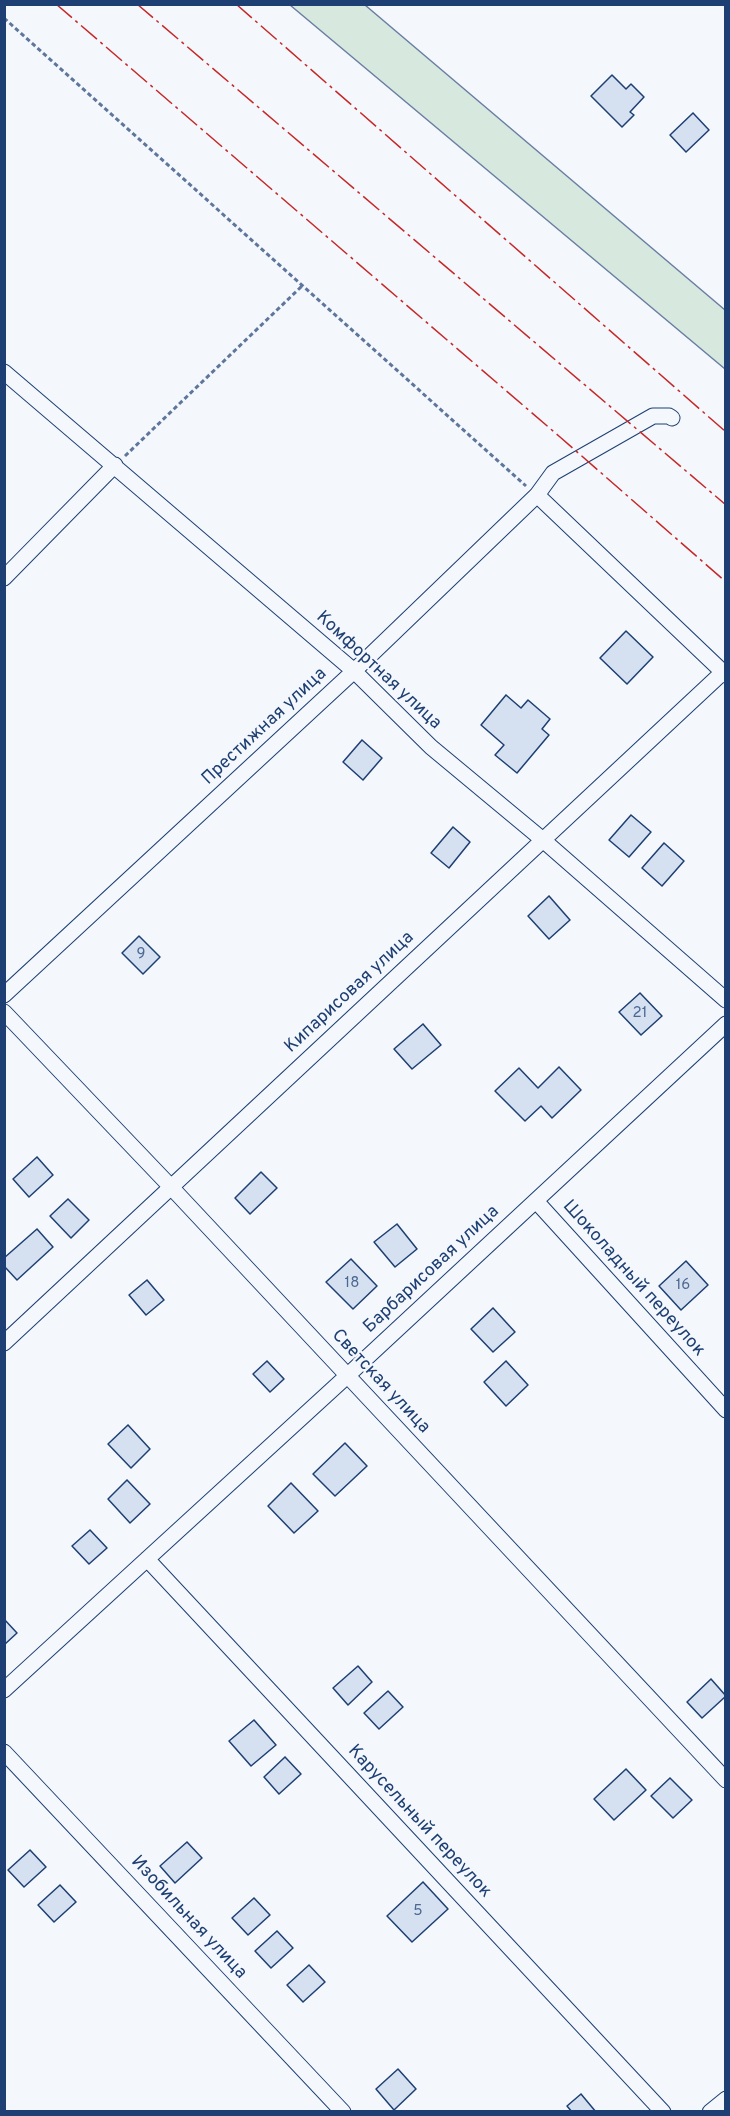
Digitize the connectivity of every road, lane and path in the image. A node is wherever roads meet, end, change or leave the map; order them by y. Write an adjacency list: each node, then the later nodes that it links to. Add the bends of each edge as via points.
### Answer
1 (4, 18): 2 (path)
2 (303, 285): 5 (path); 6 (path)
3 (4, 372): 5 (street, Комфортная улица)
4 (672, 418): 6 (street, Престижная улица, via 653,417 553,473)
5 (115, 465): 7 (street); 8 (street, Комфортная улица)
6 (537, 495): 8 (street, Престижная улица); 9 (street)
7 (4, 578)
8 (354, 671): 10 (street, Комфортная улица, via 430,747); 11 (street, Престижная улица)
9 (724, 674): 10 (street, Кипарисовая улица)
10 (543, 840): 12 (street, Комфортная улица); 15 (street, Кипарисовая улица)
11 (4, 995)
12 (726, 1000)
13 (4, 1012): 15 (street, Светская улица)
14 (726, 1024): 16 (street, Барбарисовая улица)
15 (171, 1187): 17 (street, Кипарисовая улица); 18 (street, Светская улица)
16 (536, 1200): 18 (street, Барбарисовая улица); 19 (street, Шоколадный переулок)
17 (4, 1343)
18 (347, 1376): 20 (street, Барбарисовая улица); 23 (street, Светская улица)
19 (726, 1410)
20 (147, 1559): 21 (street, Барбарисовая улица); 26 (street, Карусельный переулок)
21 (4, 1690)
22 (4, 1752): 25 (street, Изобильная улица)
23 (726, 1780)
24 (726, 2099): 27 (street)
25 (343, 2112)
26 (663, 2112)
27 (710, 2112)

